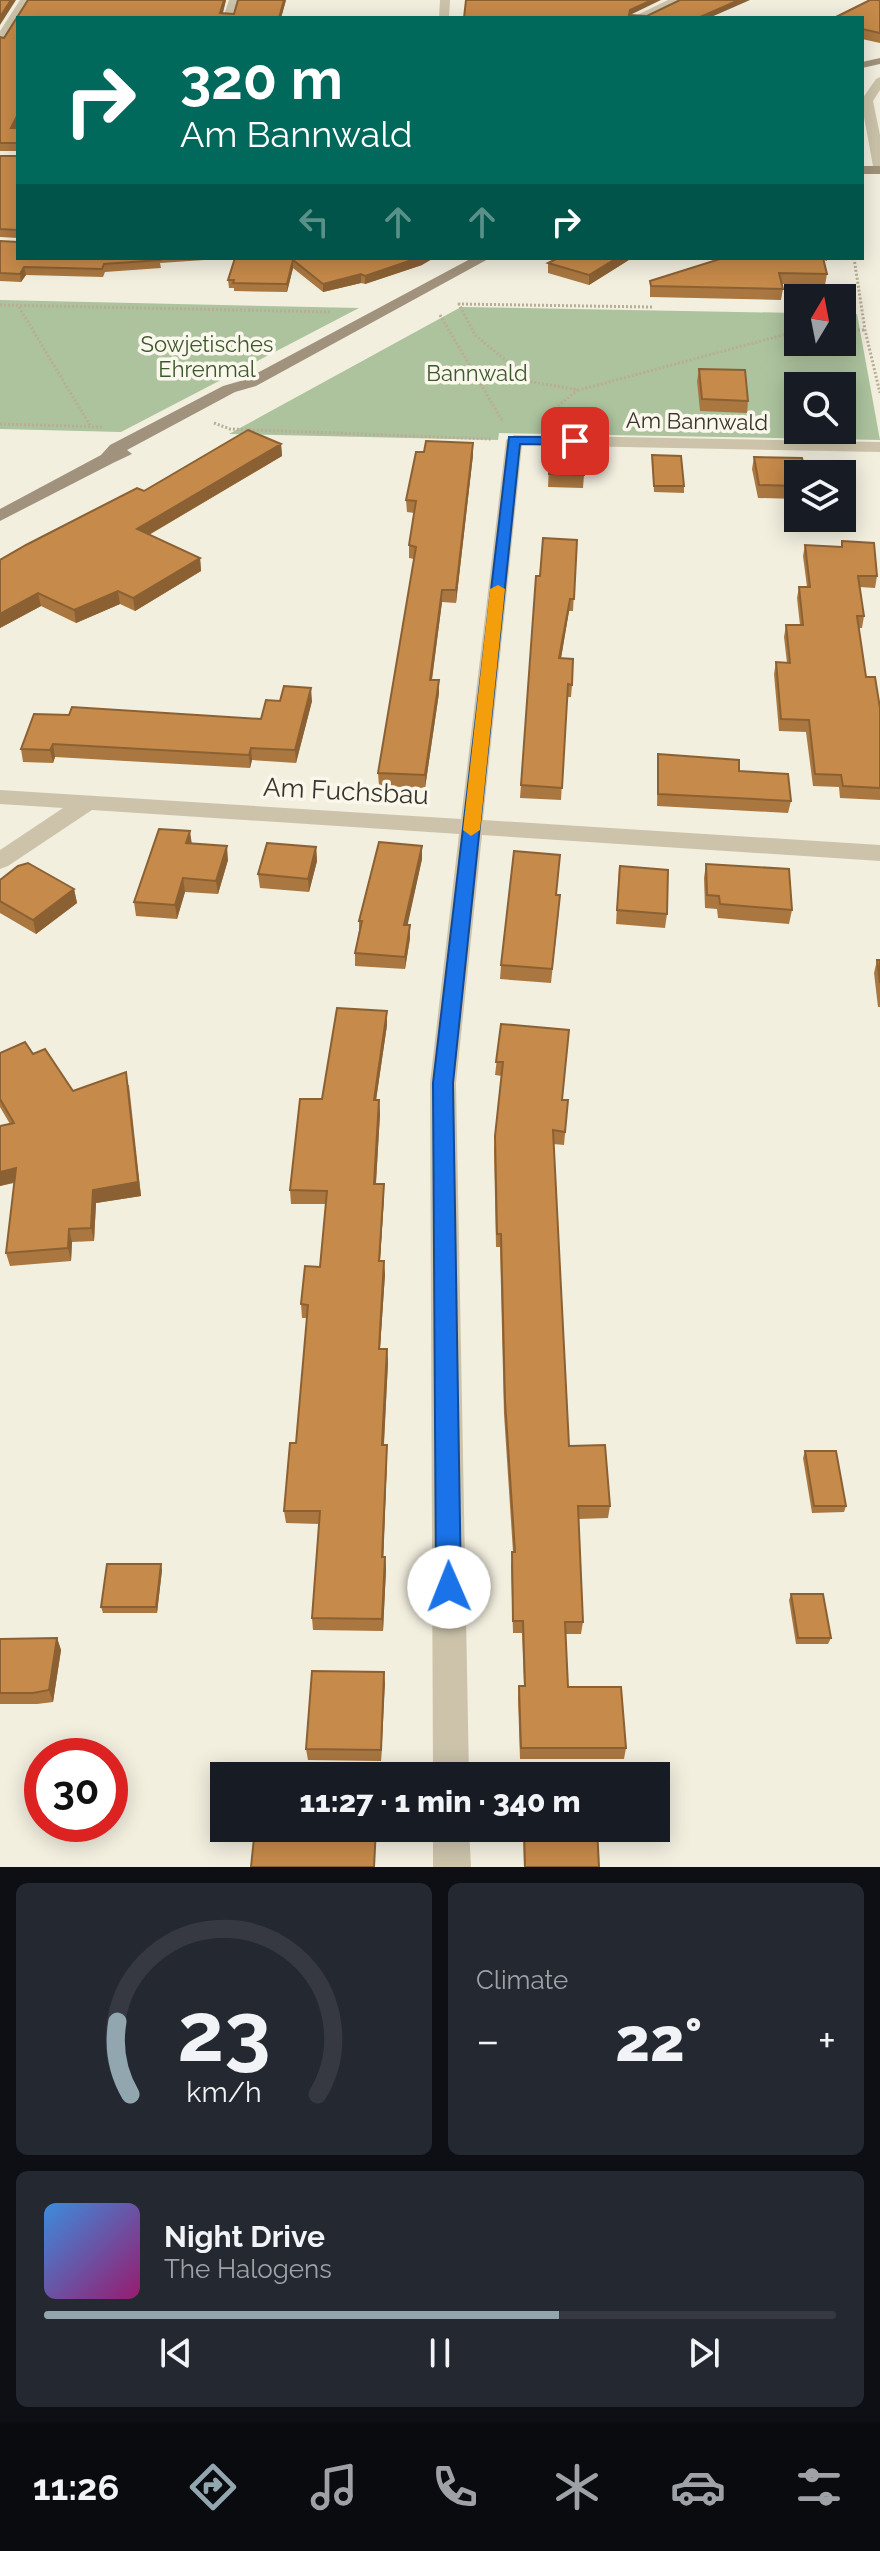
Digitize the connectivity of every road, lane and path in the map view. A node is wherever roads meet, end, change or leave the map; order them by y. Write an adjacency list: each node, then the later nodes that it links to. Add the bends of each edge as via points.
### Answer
1 (25, 0): 4 (street)
2 (677, 0): 3 (street)
3 (641, 16)
4 (0, 40)
5 (880, 81): 6 (street, via 867,101)
6 (880, 168)
7 (479, 260): 25 (street, via 167,433)
8 (854, 260): 15 (path)
9 (0, 305): 10 (path)
10 (18, 306): 12 (path); 20 (path)
11 (652, 307): 17 (path, via 459,304 475,335 532,382)
12 (344, 313)
13 (440, 315): 23 (path)
14 (856, 330): 15 (path)
15 (865, 330): 18 (path)
16 (784, 335): 17 (path)
17 (579, 390): 23 (path)
18 (880, 393)
19 (0, 424): 20 (path)
20 (91, 427): 21 (path)
21 (107, 427)
22 (230, 429): 23 (path)
23 (514, 440): 24 (street, Am Bannwald); 28 (street)
24 (880, 447)
25 (0, 516)
26 (0, 797): 27 (street, Am Fuchsbau)
27 (85, 804): 28 (street, Am Fuchsbau); 30 (street)
28 (472, 827): 29 (street, Am Fuchsbau); 31 (street, via 443,1083)
29 (880, 853)
30 (0, 861)
31 (451, 1762)
32 (451, 1842): 33 (street)
33 (452, 1867)

